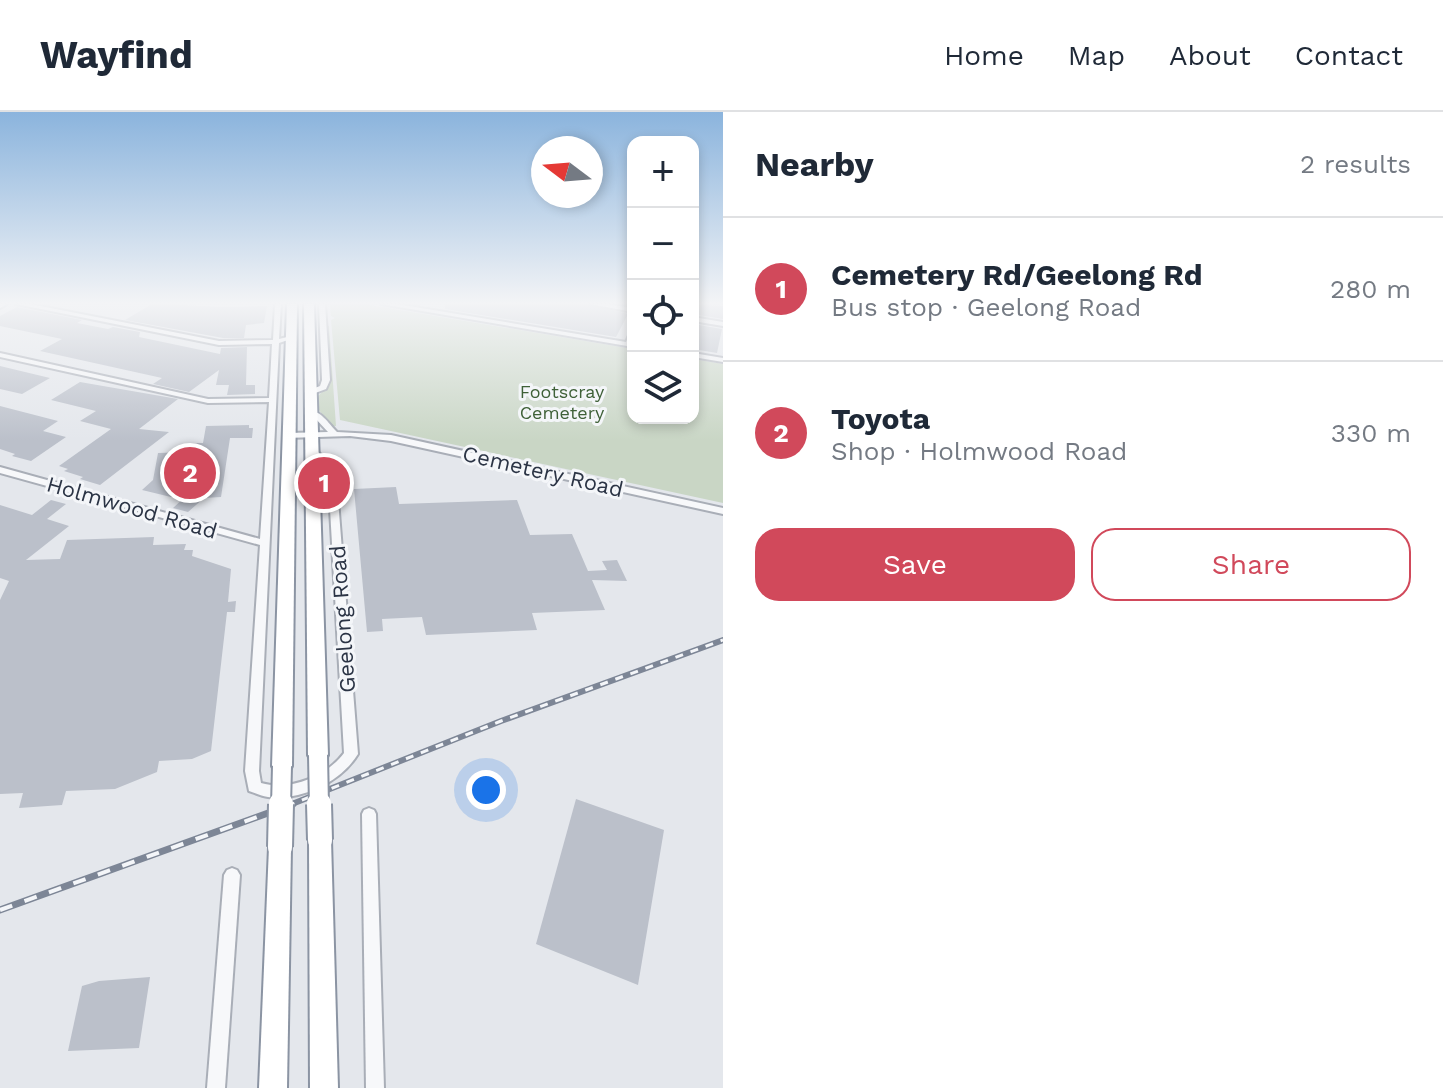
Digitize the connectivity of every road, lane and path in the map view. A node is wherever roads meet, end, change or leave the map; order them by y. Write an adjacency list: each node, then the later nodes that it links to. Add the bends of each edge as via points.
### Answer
1 (275, 350): 9 (street, Geelong Road)
2 (290, 350): 13 (highway, Geelong Road)
3 (309, 350): 8 (highway, Geelong Road)
4 (324, 350): 8 (street, Geelong Road, via 325,385)
5 (0, 355): 9 (street, via 208,401)
6 (699, 356): 7 (street)
7 (723, 360)
8 (310, 393): 10 (highway, Geelong Road)
9 (273, 400): 13 (street, Geelong Road)
10 (310, 412): 11 (street); 14 (highway, Geelong Road)
11 (334, 434): 12 (street, Cemetery Road); 14 (street, Cemetery Road)
12 (363, 436): 14 (street, Cemetery Road); 18 (street, Cemetery Road)
13 (283, 439): 14 (street, Cemetery Road); 16 (highway, Geelong Road); 17 (street, Geelong Road)
14 (311, 442): 19 (street, Geelong Road, via 332,474 351,754 336,773 274,792 254,787 251,778); 24 (highway, Geelong Road, bridge)
15 (0, 470): 19 (street, Holmwood Road)
16 (287, 488): 17 (street); 23 (highway, Geelong Road, bridge)
17 (267, 497): 19 (street, Geelong Road)
18 (723, 511)
19 (264, 543)
20 (369, 814): 25 (street)
21 (232, 875): 22 (street)
22 (216, 1088)
23 (273, 1088)
24 (324, 1088)
25 (375, 1088)

